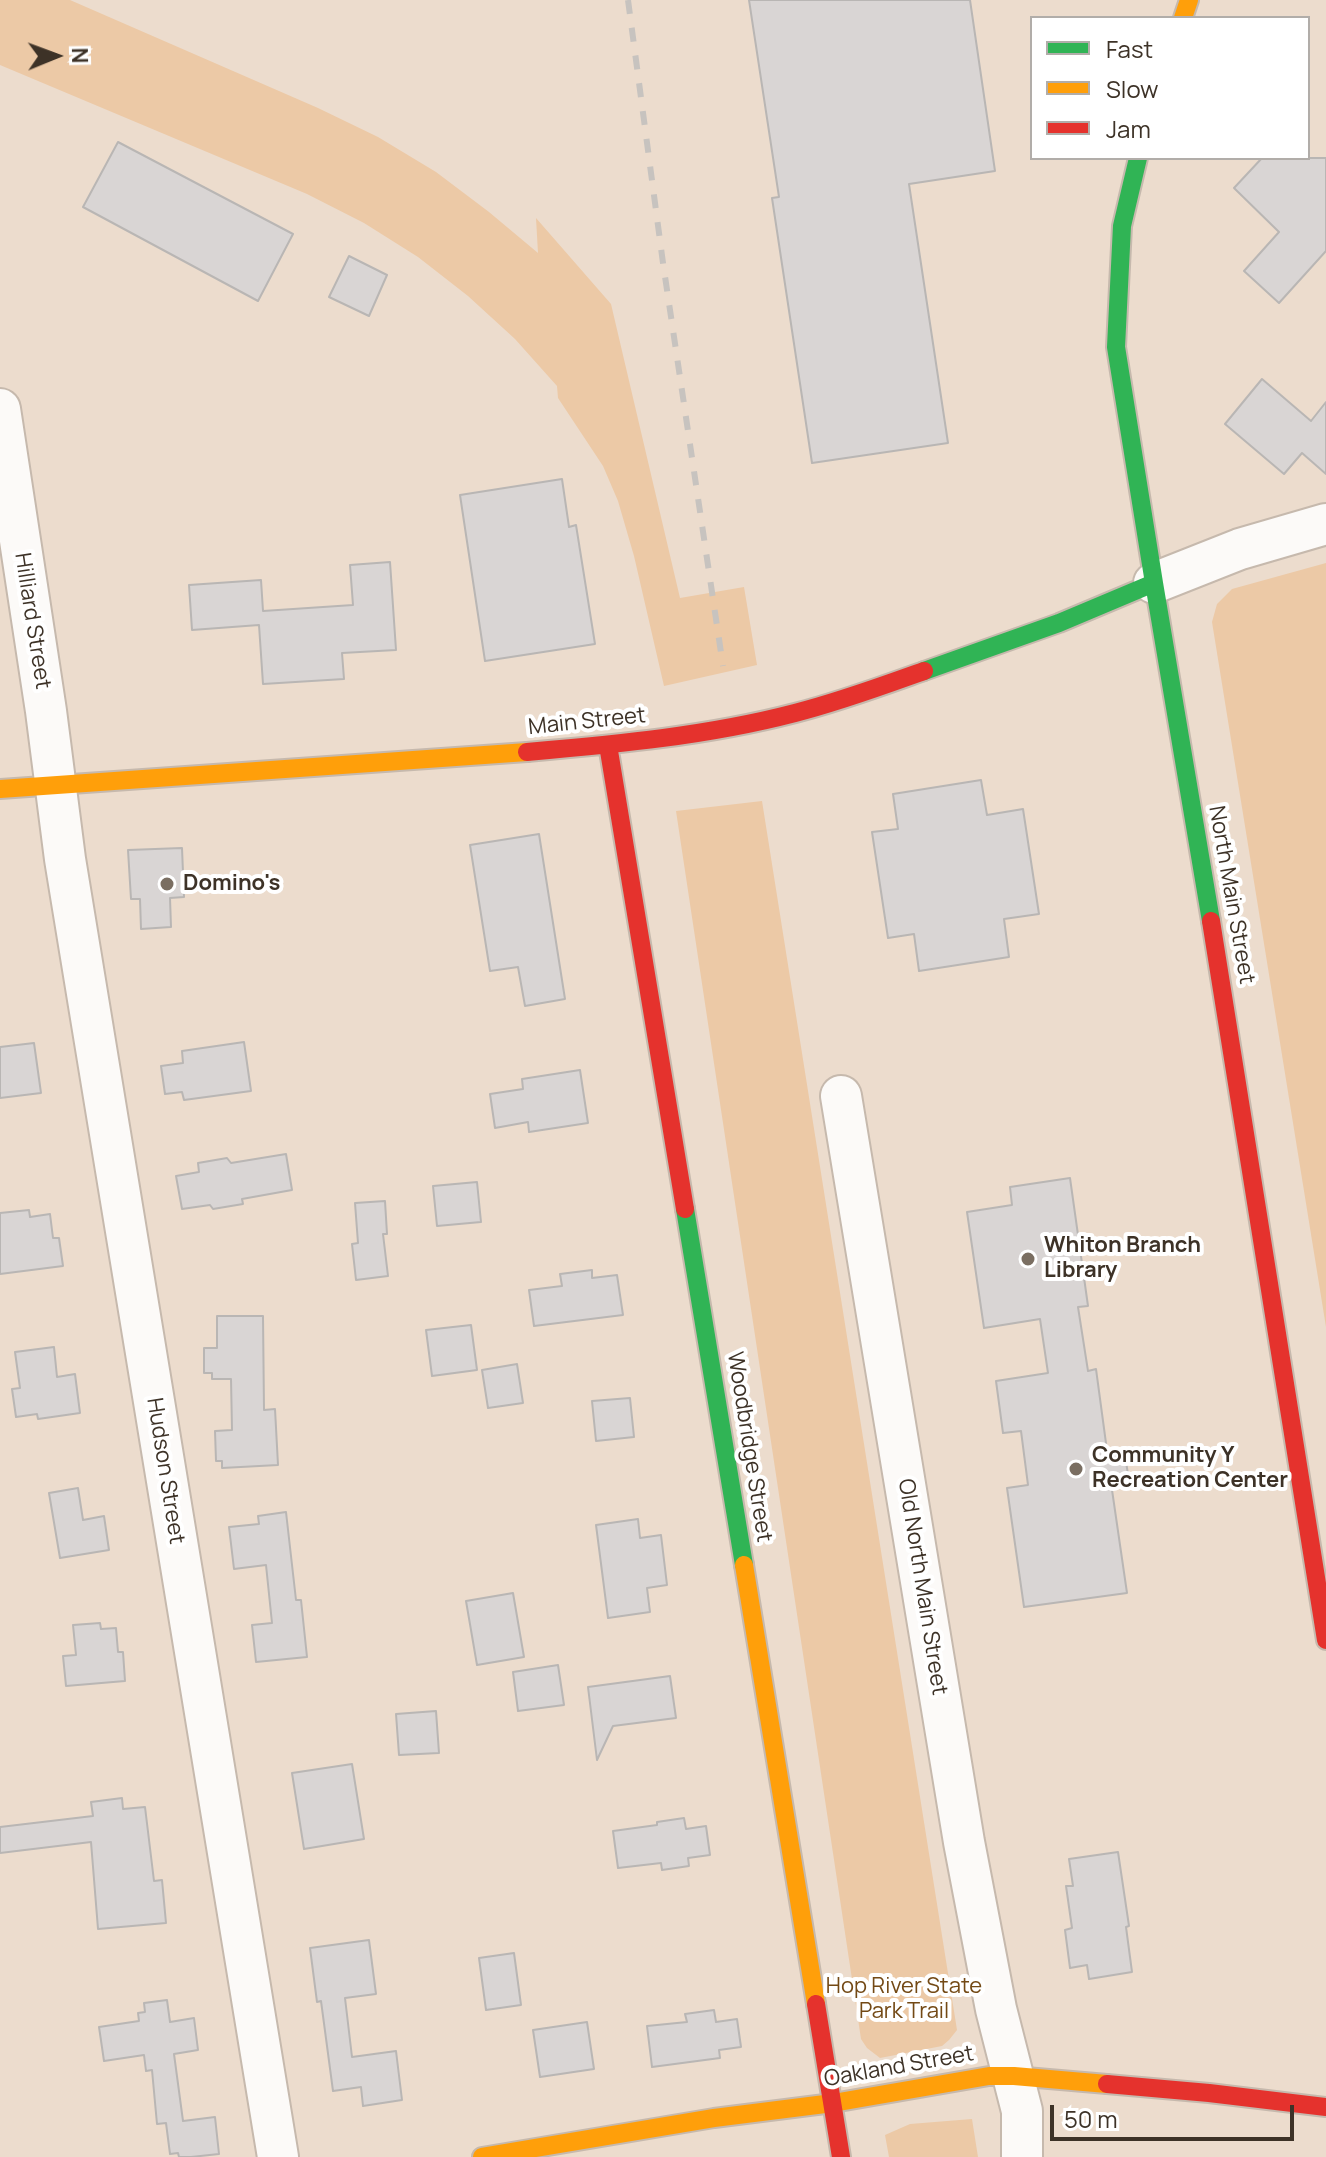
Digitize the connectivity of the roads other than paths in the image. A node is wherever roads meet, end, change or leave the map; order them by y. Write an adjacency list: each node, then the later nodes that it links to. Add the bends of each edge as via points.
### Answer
1 (1138, 160): 4 (main road, North Main Street, via 1122,226 1116,347)
2 (0, 409): 6 (street, Hilliard Street)
3 (1326, 524): 4 (street, via 1240,549)
4 (1154, 583): 5 (main road, Main Street, via 996,647 809,710 718,730); 9 (main road, North Main Street)
5 (608, 745): 6 (main road, Main Street); 11 (main road, Woodbridge Street)
6 (56, 785): 7 (main road, Main Street); 13 (street, Hudson Street)
7 (0, 789)
8 (841, 1096): 10 (street, Old North Main Street, via 964,1842)
9 (1326, 1640)
10 (1014, 2076): 11 (main road, Oakland Street, via 964,2079); 12 (main road, Oakland Street); 16 (street, Old North Main Street, via 1022,2111)
11 (833, 2103): 14 (main road, Oakland Street); 15 (main road, Woodbridge Street)
12 (1326, 2107)
13 (278, 2157)
14 (482, 2157)
15 (841, 2157)
16 (1022, 2157)

